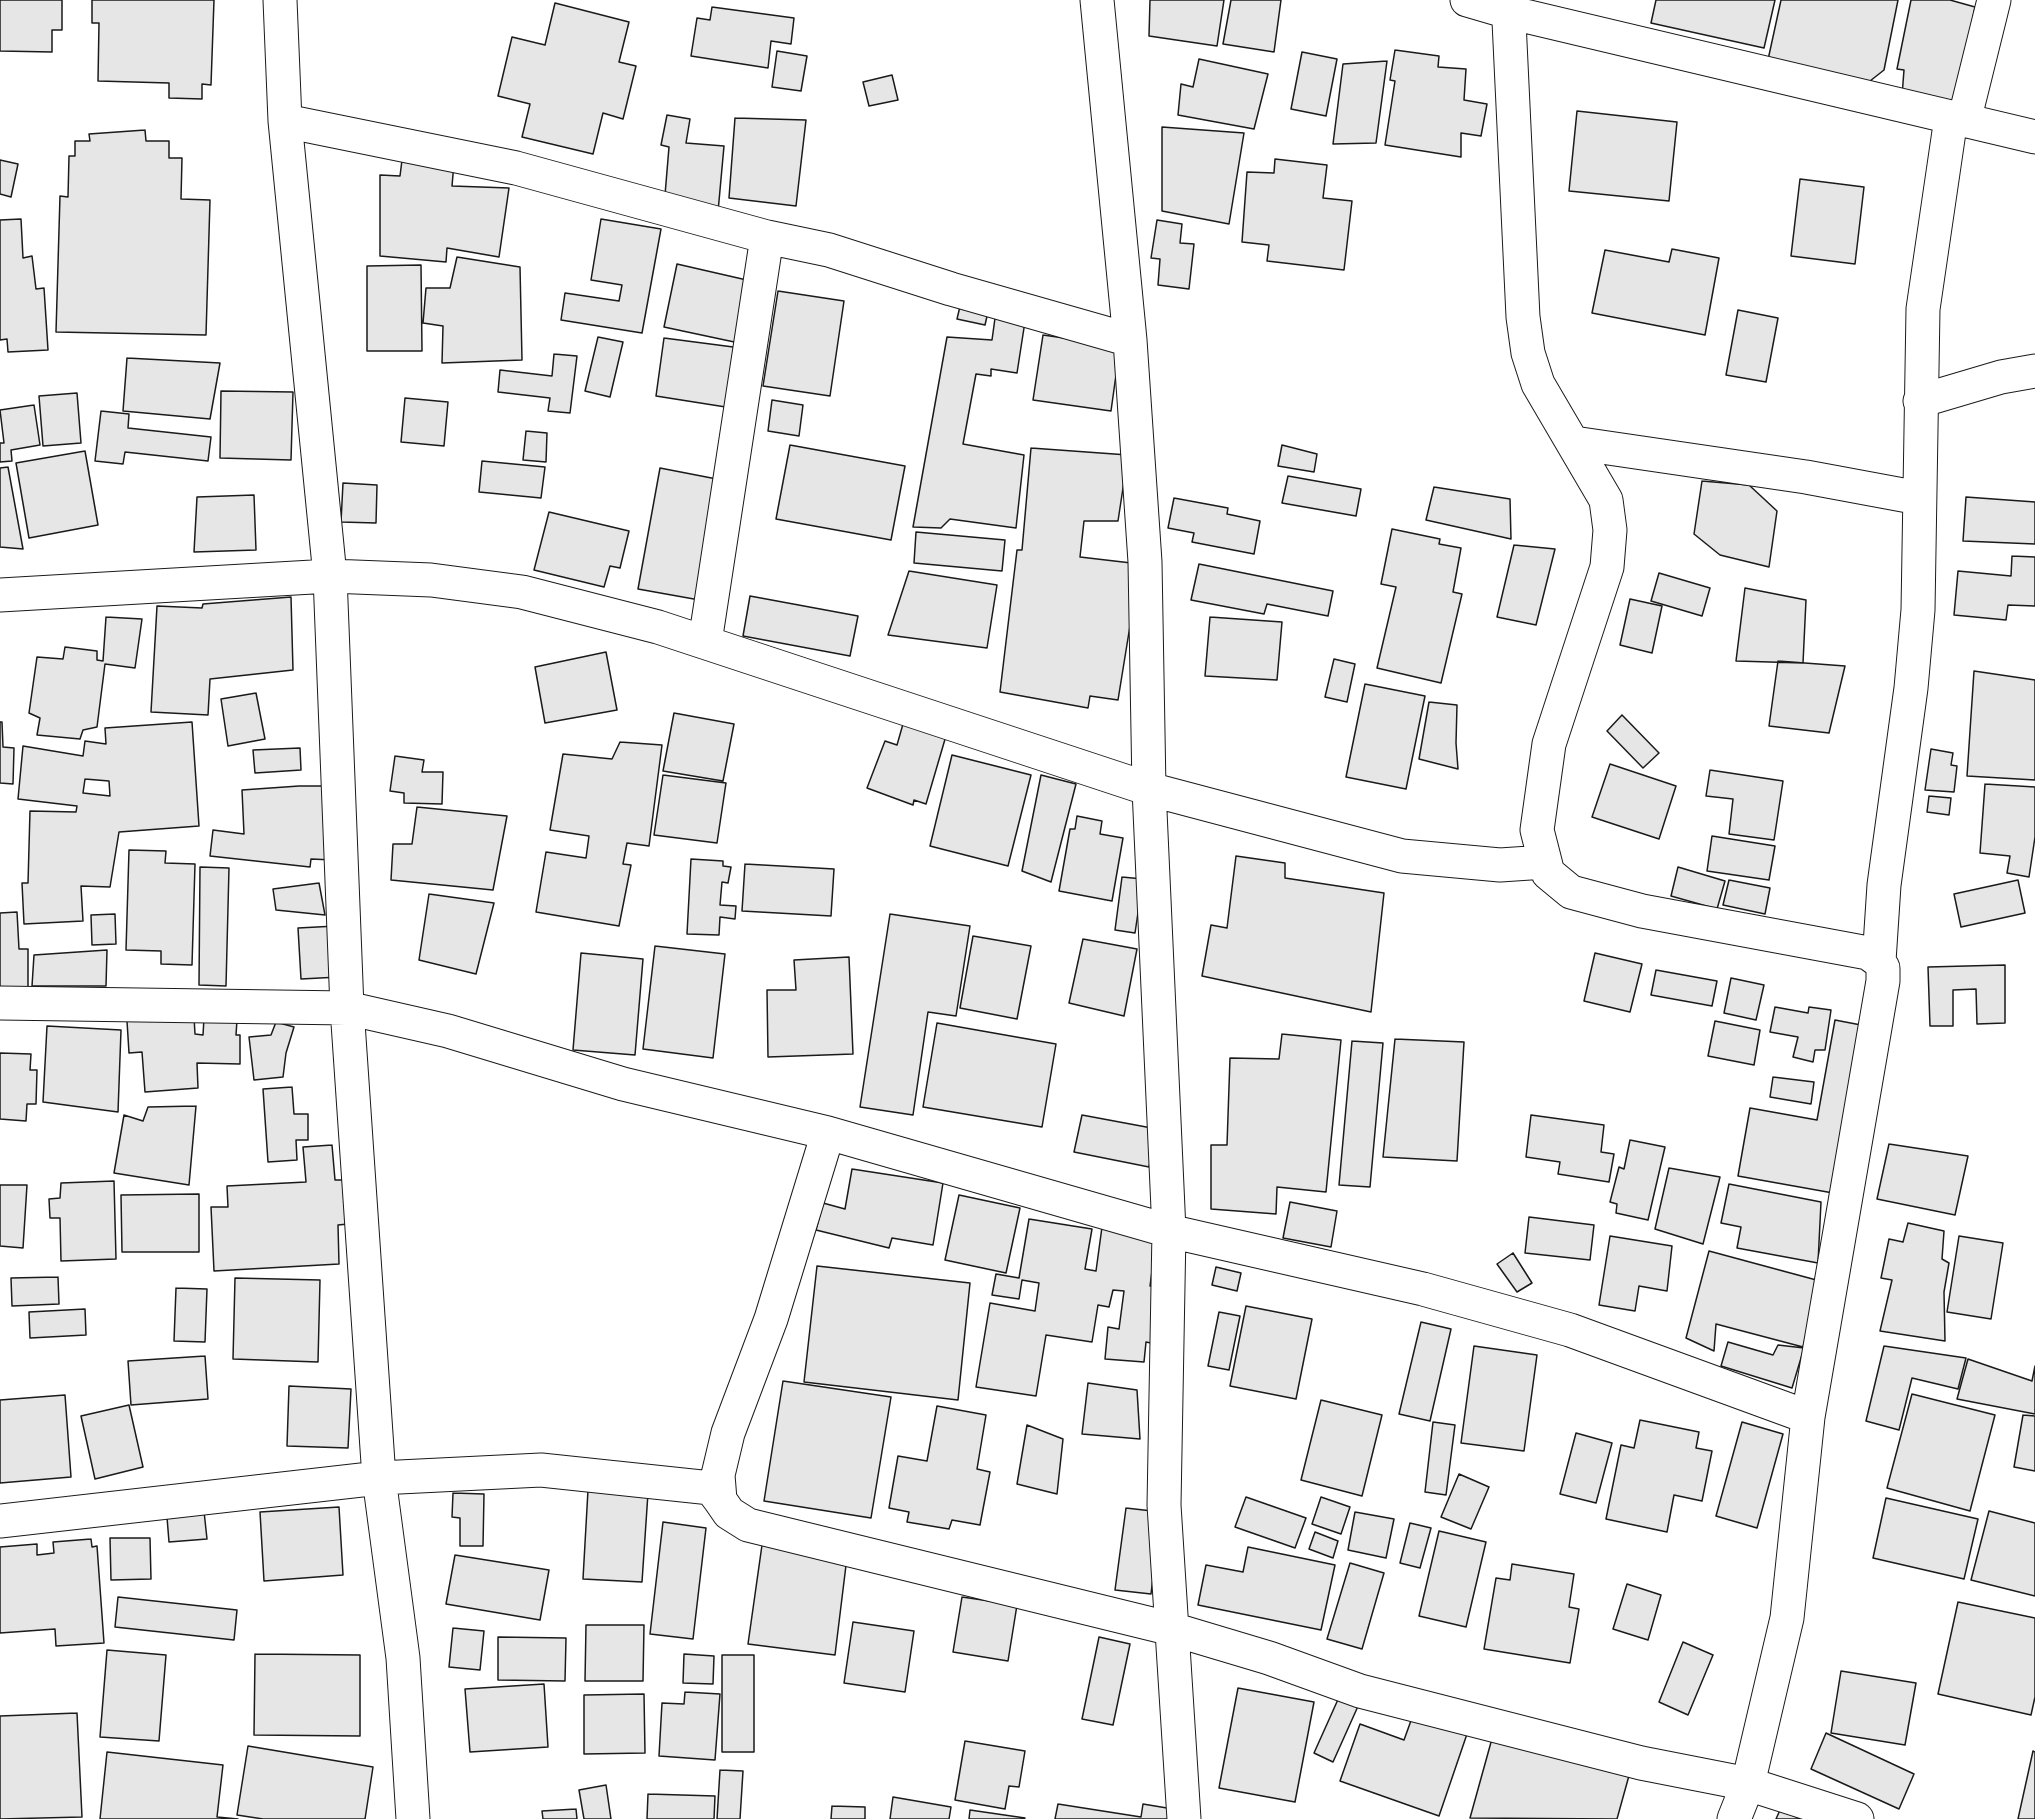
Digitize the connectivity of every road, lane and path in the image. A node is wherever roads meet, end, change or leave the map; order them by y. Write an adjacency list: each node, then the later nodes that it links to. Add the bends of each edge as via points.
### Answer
1 (280, 0): 7 (street)
2 (1097, 0): 10 (street)
3 (1467, 0): 5 (street)
4 (1994, 0): 6 (street)
5 (1508, 6): 6 (street); 13 (street, via 1522,316 1538,384)
6 (1957, 120): 8 (street); 12 (street, via 1923,309)
7 (285, 121): 9 (street, via 516,168); 15 (street)
8 (2035, 137)
9 (767, 237): 10 (street, via 830,250); 17 (street)
10 (1130, 340): 18 (street, via 1145,562)
11 (2035, 371): 12 (street, via 2001,376)
12 (1920, 400): 14 (street)
13 (1574, 443): 14 (street); 19 (street, via 1606,500 1610,530 1607,567 1549,744 1537,830)
14 (1919, 498): 20 (street, via 1918,610 1884,885)
15 (330, 576): 16 (street); 17 (street, via 430,580 522,592); 22 (street)
16 (0, 595)
17 (705, 642): 18 (street)
18 (1149, 789): 19 (street, via 1402,856 1491,864); 24 (street)
19 (1545, 862): 20 (street, via 1548,873 1571,891 1642,911 1868,953)
20 (1879, 961): 25 (street, via 1883,981)
21 (0, 1003): 22 (street)
22 (347, 1008): 23 (street, via 448,1031 623,1084); 26 (street)
23 (828, 1133): 24 (street); 27 (street, via 771,1319 728,1433 718,1475)
24 (1169, 1231): 25 (street, via 1424,1289 1570,1330); 29 (street, via 1164,1505)
25 (1808, 1417): 30 (street, via 1787,1618)
26 (379, 1478): 27 (street, via 542,1470 711,1488); 28 (street); 31 (street, via 403,1658)
27 (720, 1500): 29 (street, via 729,1513 748,1525)
28 (0, 1521)
29 (1172, 1629): 30 (street, via 1360,1691 1641,1763); 32 (street)
30 (1748, 1784): 33 (street); 34 (street)
31 (413, 1819)
32 (1184, 1819)
33 (1734, 1819)
34 (1857, 1819)

